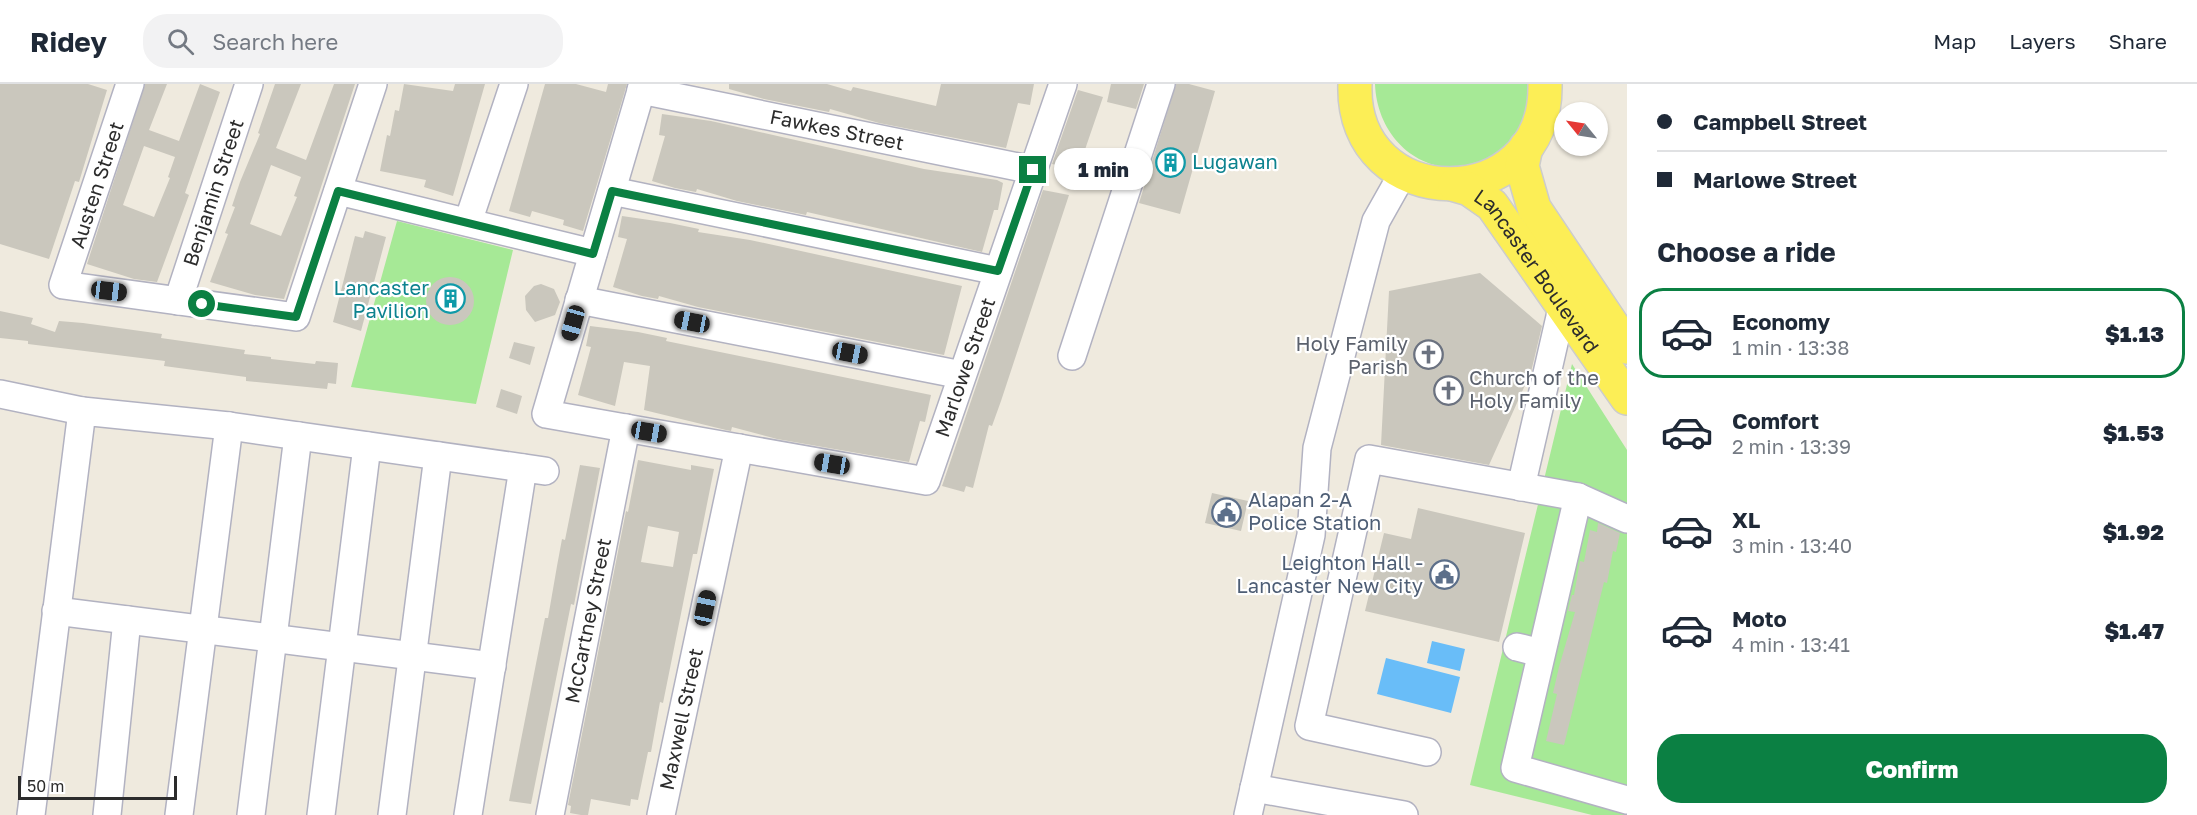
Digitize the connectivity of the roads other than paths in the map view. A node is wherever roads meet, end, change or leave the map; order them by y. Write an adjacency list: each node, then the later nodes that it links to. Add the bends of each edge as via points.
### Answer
1 (130, 84): 19 (street, Austen Street, via 63,285)
2 (249, 84): 19 (street, Benjamin Street)
3 (373, 84): 14 (street)
4 (514, 84): 16 (street)
5 (1063, 84): 11 (street, Marlowe Street)
6 (1161, 84): 23 (street)
7 (1545, 84): 10 (main road, via 1539,124)
8 (642, 87): 11 (street, Fawkes Street); 15 (street)
9 (1354, 88): 12 (main road, via 1359,119 1369,141)
10 (1526, 147): 13 (main road, via 1495,174); 22 (main road, Lancaster Boulevard, via 1522,166 1534,208)
11 (1033, 170): 18 (street, Marlowe Street)
12 (1403, 173): 13 (main road, via 1419,181); 45 (street, via 1376,221 1317,448 1311,535)
13 (1455, 185): 21 (main road, Lancaster Boulevard, via 1469,189 1492,205)
14 (338, 191): 16 (street); 19 (street, via 296,317)
15 (612, 191): 17 (street); 18 (street)
16 (468, 222): 17 (street)
17 (593, 254): 20 (street)
18 (998, 271): 24 (street, Marlowe Street)
19 (178, 300)
20 (579, 300): 24 (street); 29 (street, via 546,414)
21 (1562, 308): 26 (main road, Lancaster Boulevard); 34 (street)
22 (1627, 347)
23 (1072, 356)
24 (962, 375): 32 (street, Marlowe Street, via 926,480)
25 (0, 394): 27 (street)
26 (1627, 398)
27 (82, 411): 28 (street); 37 (street)
28 (229, 426): 30 (street); 39 (street)
29 (626, 428): 32 (street); 54 (street, McCartney Street)
30 (298, 436): 31 (street); 40 (street)
31 (367, 446): 33 (street); 41 (street)
32 (739, 448): 55 (street, Maxwell Street)
33 (438, 456): 42 (street); 43 (street, via 534,469)
34 (1521, 487): 35 (street); 44 (street, via 1369,459 1309,726)
35 (1578, 497): 36 (street); 46 (street, via 1529,650 1505,765)
36 (1627, 519)
37 (56, 611): 38 (street); 47 (street)
38 (127, 620): 39 (street); 48 (street)
39 (202, 630): 40 (street); 49 (street)
40 (273, 639): 41 (street); 50 (street)
41 (342, 647): 42 (street); 51 (street)
42 (412, 656): 43 (street); 52 (street)
43 (492, 666): 53 (street)
44 (1427, 752)
45 (1254, 788): 56 (street); 57 (street)
46 (1627, 800)
47 (32, 815)
48 (107, 815)
49 (179, 815)
50 (251, 815)
51 (321, 815)
52 (392, 815)
53 (468, 815)
54 (550, 815)
55 (661, 815)
56 (1248, 815)
57 (1404, 815)

